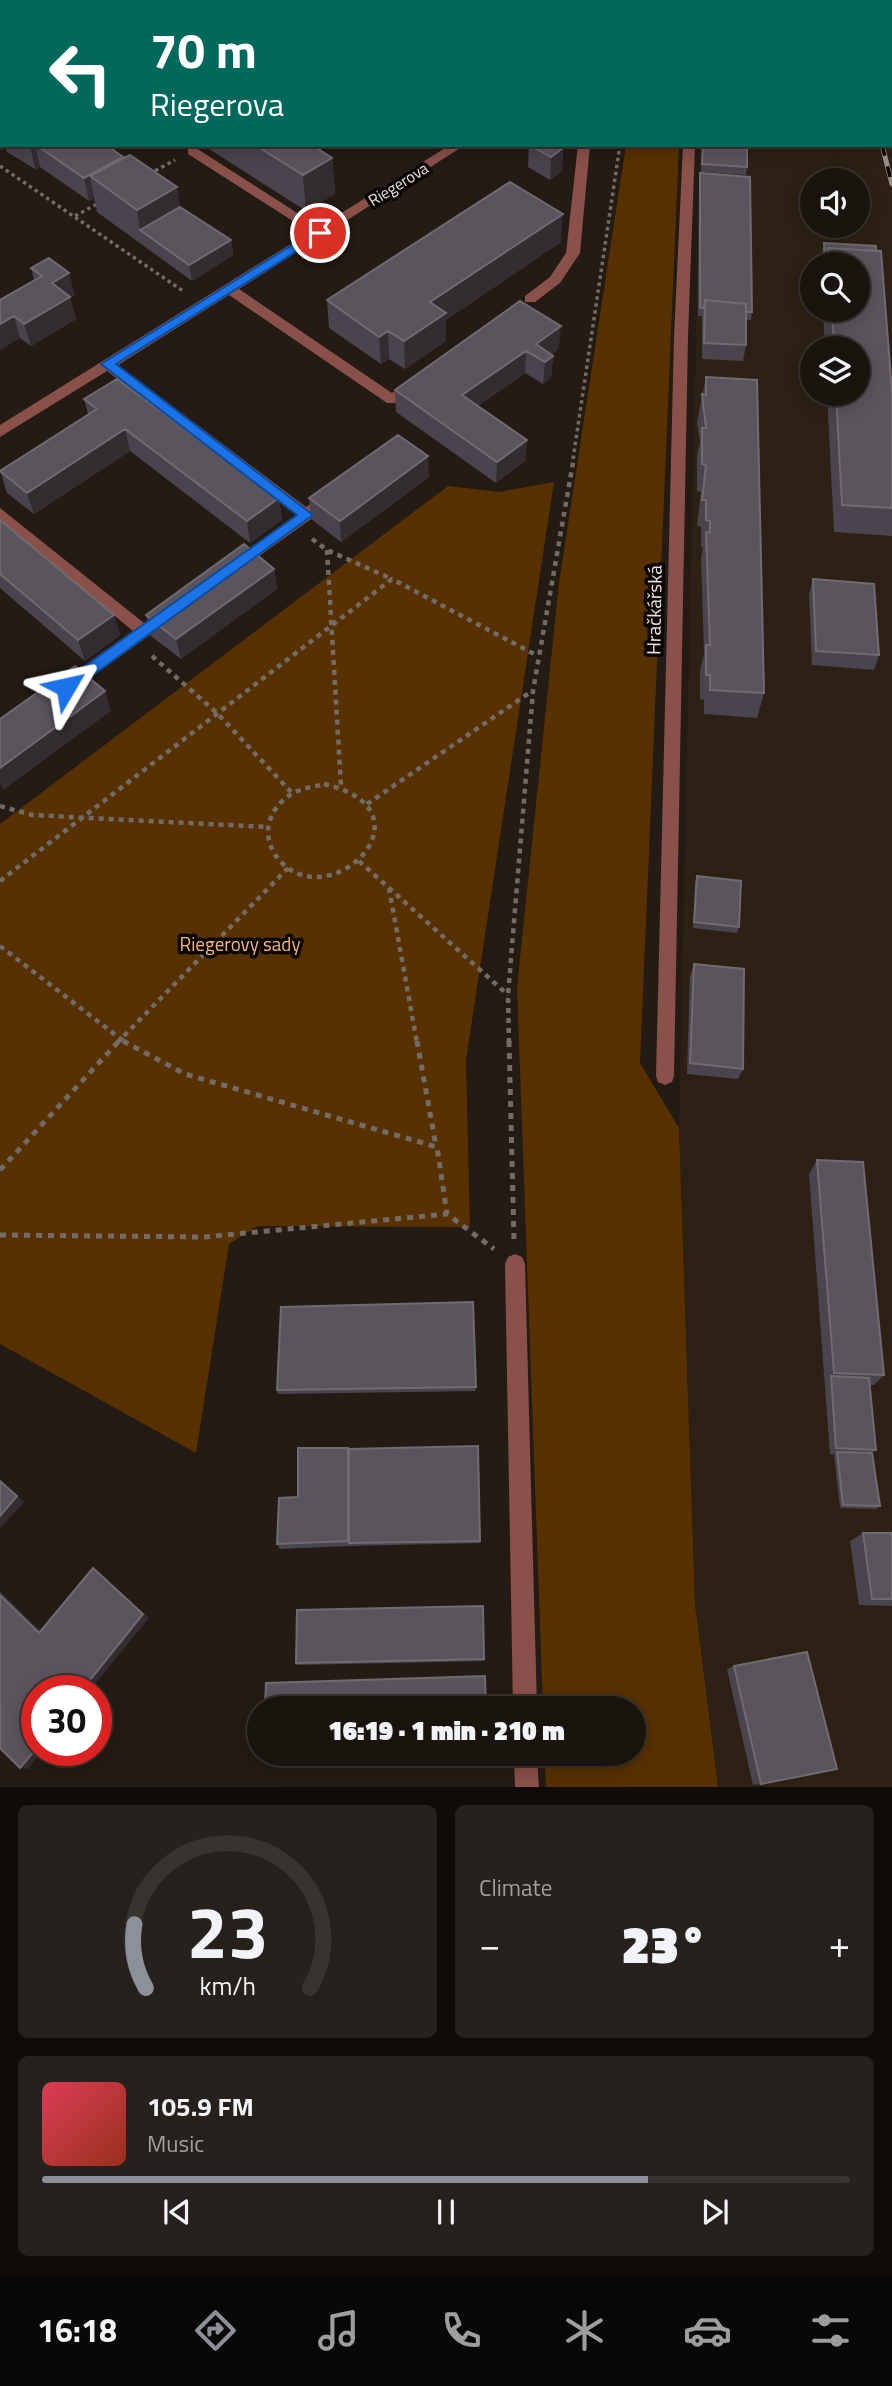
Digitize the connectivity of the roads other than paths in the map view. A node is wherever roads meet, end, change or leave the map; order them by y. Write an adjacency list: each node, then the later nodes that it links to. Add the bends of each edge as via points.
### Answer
1 (456, 147): 5 (street, Riegerova)
2 (584, 147): 7 (street, via 573,253 555,280)
3 (689, 147): 18 (street, Hračkářská)
4 (192, 151): 5 (street)
5 (320, 233): 6 (street, Riegerova)
6 (229, 288): 8 (street, Riegerova); 9 (street, via 392,400)
7 (530, 299)
8 (107, 364): 10 (street, Riegerova); 13 (street)
9 (422, 380)
10 (0, 432)
11 (348, 486): 13 (street)
12 (0, 513): 16 (street)
13 (306, 515): 14 (street)
14 (218, 578)
15 (186, 600): 16 (street)
16 (138, 635): 17 (street)
17 (55, 695)
18 (665, 1076)
19 (515, 1264): 20 (street)
20 (525, 1696)
21 (526, 1766): 22 (street)
22 (527, 1787)

